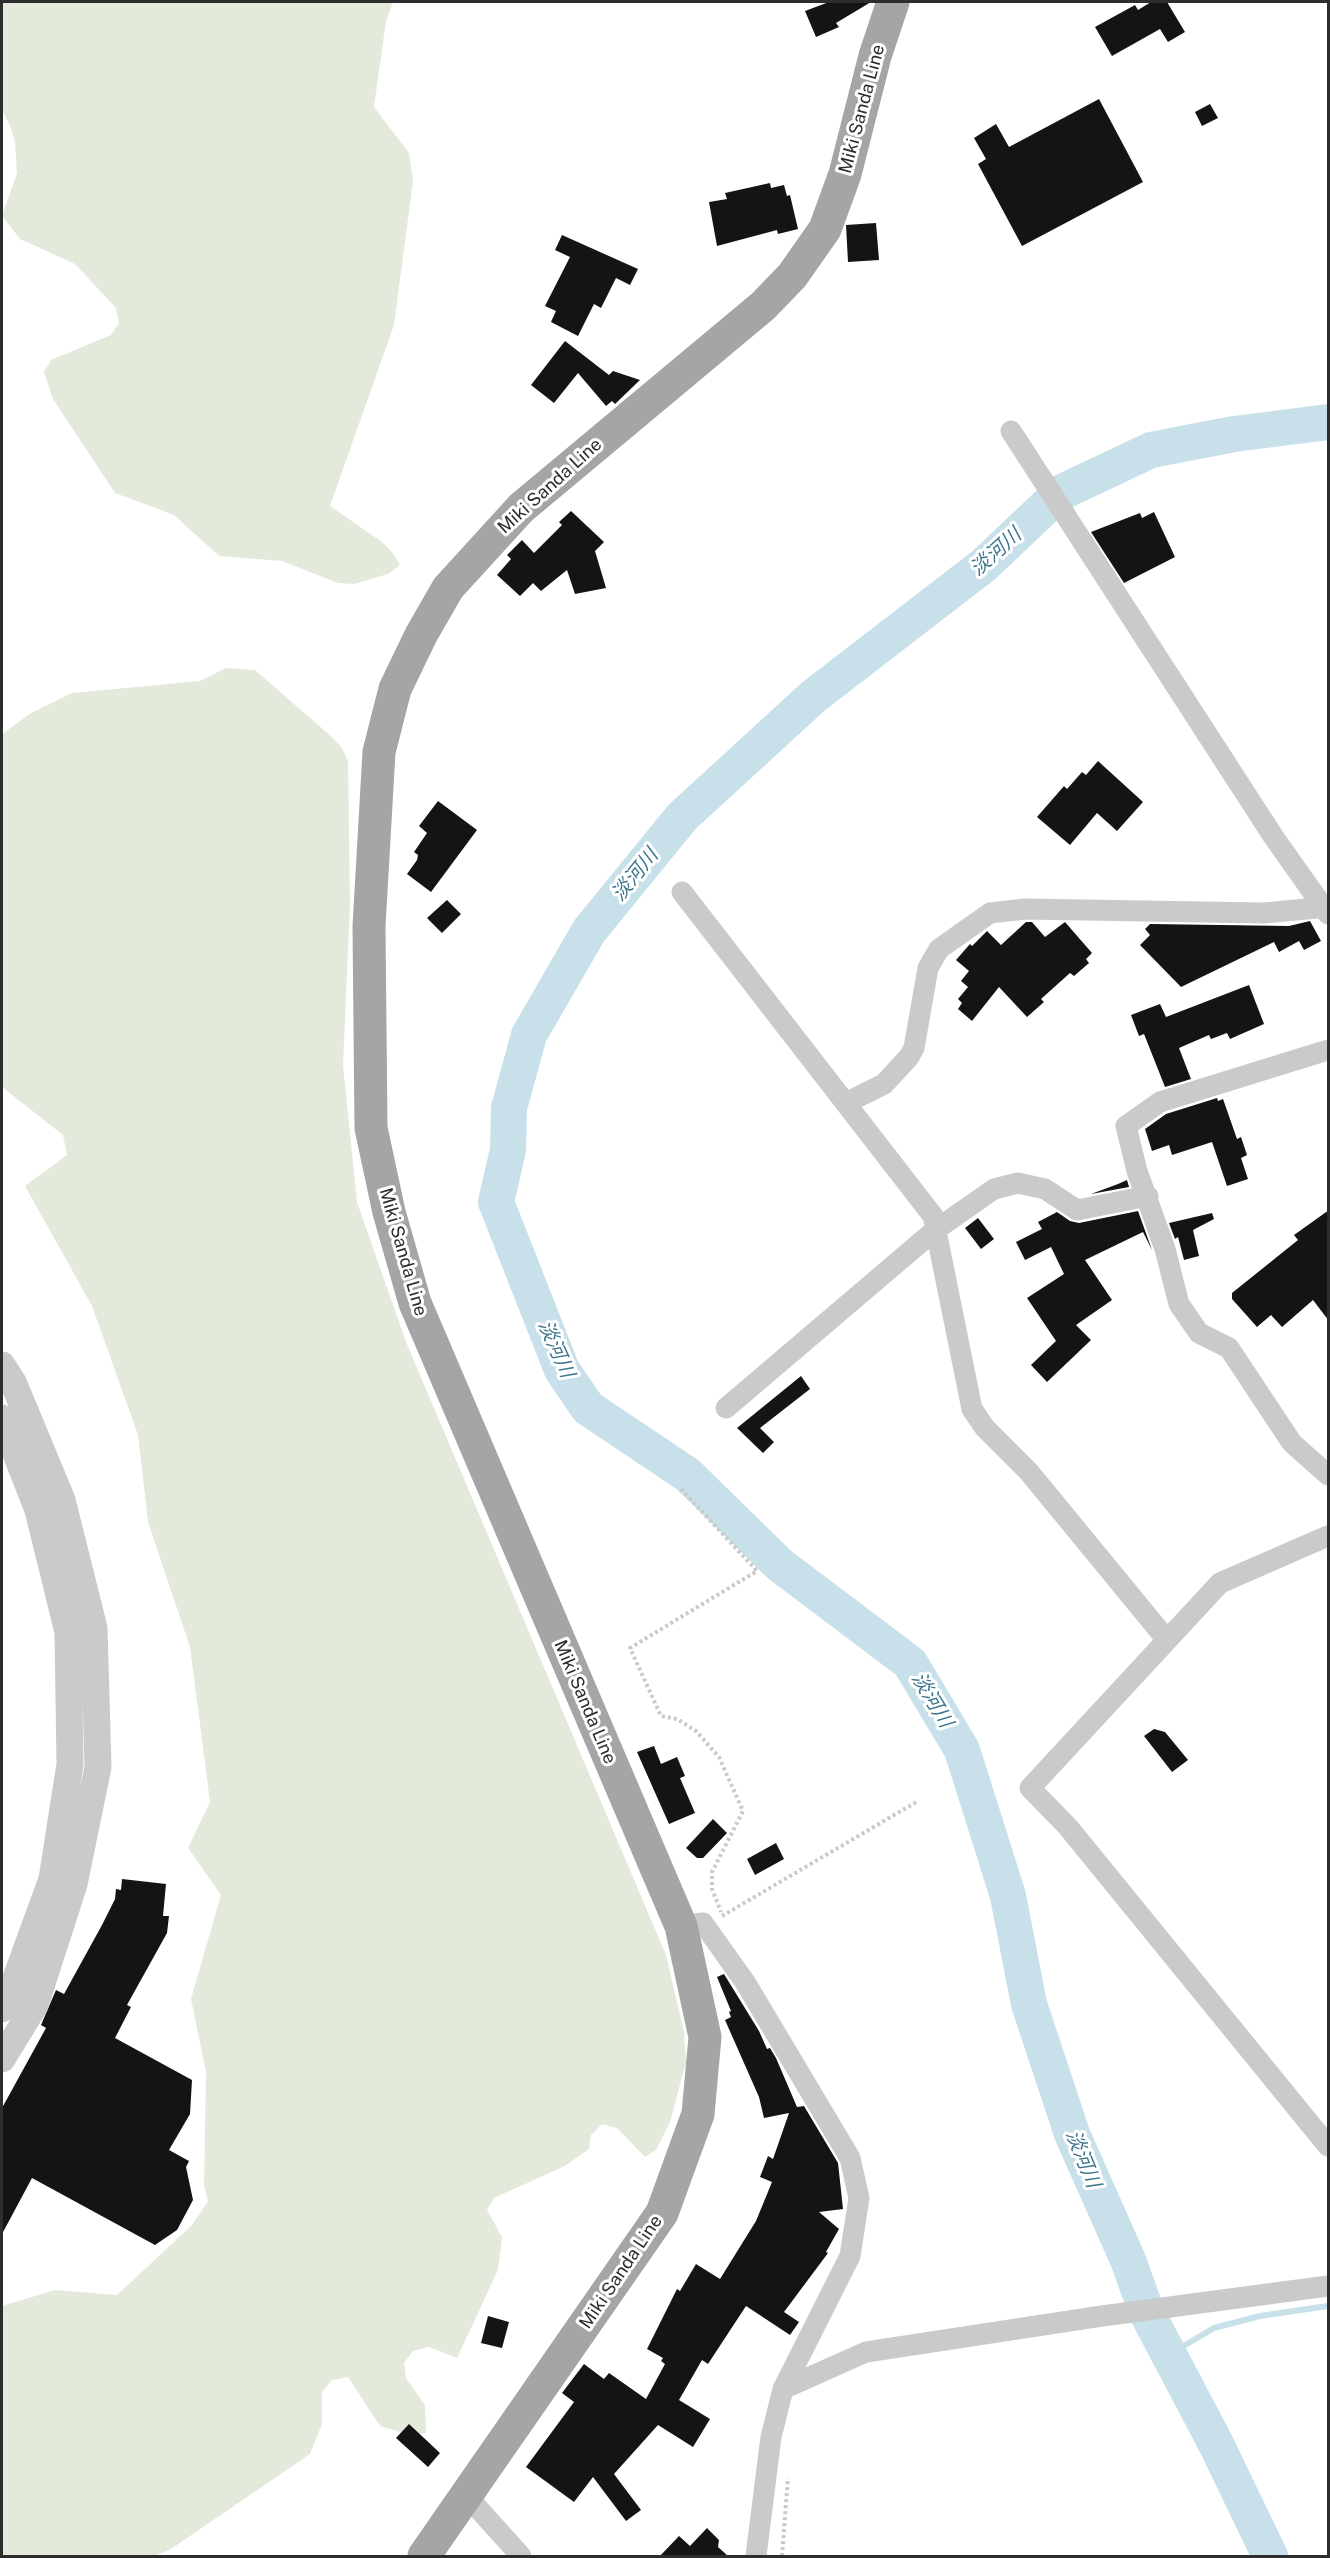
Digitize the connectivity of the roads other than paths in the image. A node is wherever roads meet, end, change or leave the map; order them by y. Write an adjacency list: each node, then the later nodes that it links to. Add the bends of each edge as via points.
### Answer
1 (893, 2): 15 (main road, Miki Sanda Line, via 845,174 825,230 792,276 763,306 520,508 448,588 395,689 379,752 369,926 371,1128 389,1212 415,1303)
2 (1011, 431): 4 (street, via 1273,836)
3 (682, 892): 6 (street)
4 (1327, 910): 6 (street, via 1264,913 1025,909 990,913 939,949 928,968 914,1048 909,1057 884,1084)
5 (1329, 1050): 7 (street, via 1160,1102 1126,1126 1137,1172)
6 (846, 1103): 8 (street, via 933,1216)
7 (1148, 1196): 8 (street, via 1077,1210 1045,1190 1018,1183 994,1189); 12 (street, via 1179,1304 1199,1333 1229,1348 1292,1443)
8 (934, 1231): 10 (street); 14 (street, via 972,1409)
9 (2, 1365): 17 (street, via 13,1382 62,1500 94,1628 99,1767 74,1884 35,2005)
10 (726, 1408)
11 (2, 1418): 16 (street, via 38,1510 68,1632 70,1764 52,1879)
12 (1329, 1475)
13 (1329, 1536): 14 (street, via 1220,1583)
14 (1167, 1640): 18 (street, via 1030,1788 1068,1827)
15 (681, 1926): 20 (street, via 703,1923 745,1982 849,2158 859,2198 850,2256); 21 (main road, Miki Sanda Line, via 705,2037 698,2114 662,2213)
16 (2, 2009)
17 (2, 2059)
18 (1329, 2146)
19 (1329, 2286): 20 (street, via 866,2352)
20 (783, 2390): 24 (street, via 771,2437)
21 (466, 2494): 22 (main road, Miki Sanda Line); 23 (street)
22 (424, 2556)
23 (521, 2556)
24 (756, 2556)

